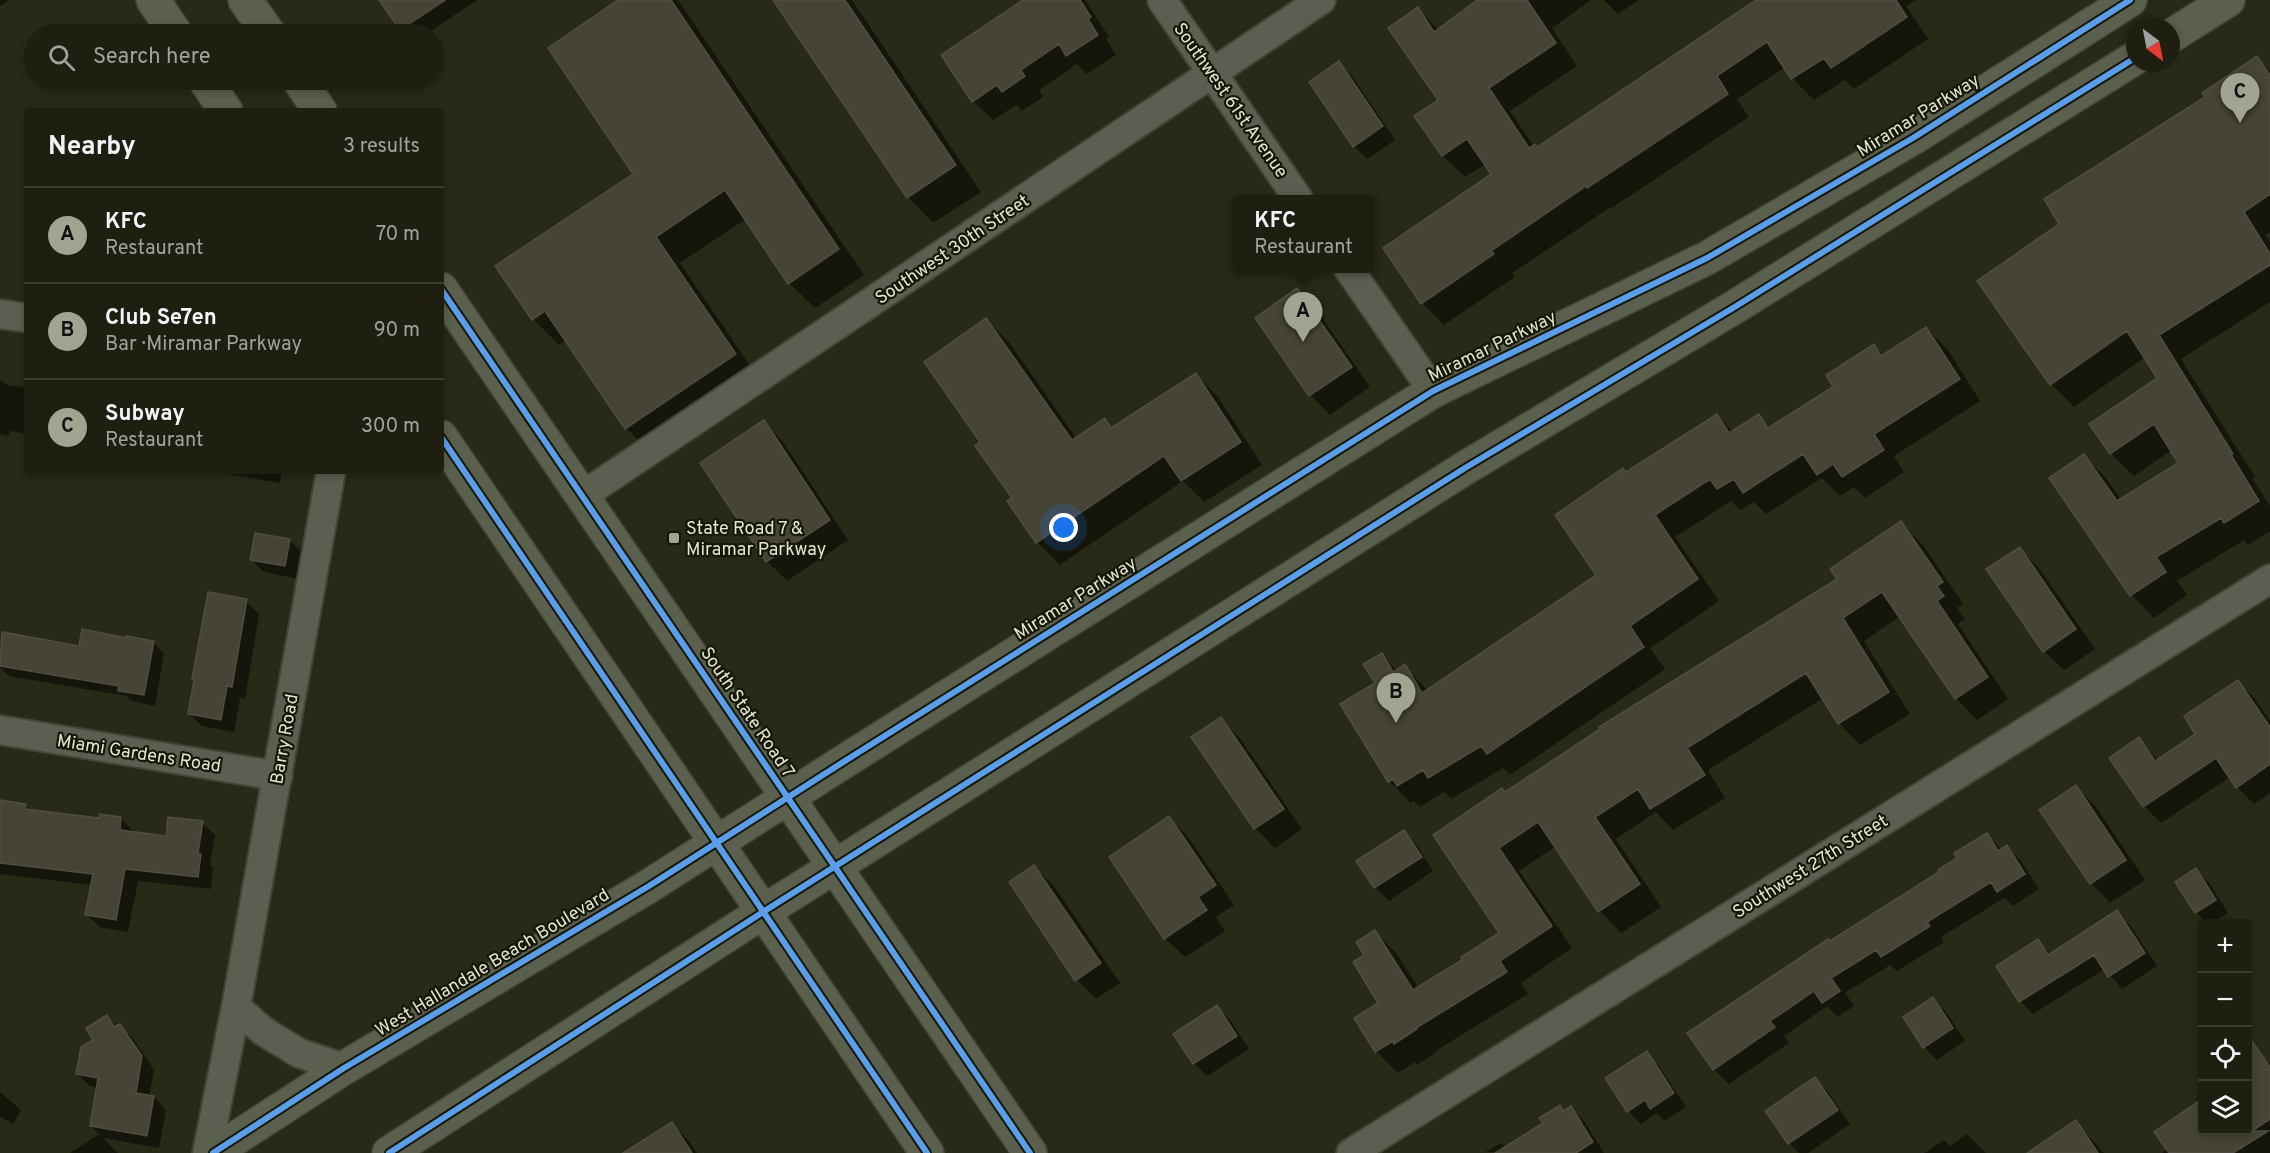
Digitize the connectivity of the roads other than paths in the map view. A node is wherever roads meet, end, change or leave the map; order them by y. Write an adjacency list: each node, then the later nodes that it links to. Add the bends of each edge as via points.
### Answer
1 (153, 0): 7 (main road)
2 (245, 0): 8 (main road)
3 (1162, 0): 11 (street, Southwest 61st Avenue)
4 (1322, 0): 11 (street, Southwest 30th Street)
5 (2130, 0): 21 (main road, Miramar Parkway, via 1913,138 1707,258)
6 (2228, 0): 9 (main road)
7 (169, 24)
8 (262, 24)
9 (2180, 30)
10 (2126, 64): 30 (main road, via 1473,463)
11 (1212, 75): 16 (street, Southwest 61st Avenue); 24 (street, Southwest 30th Street)
12 (212, 90): 14 (main road)
13 (306, 90): 15 (main road)
14 (224, 108)
15 (318, 108)
16 (1296, 195)
17 (1351, 273): 21 (street)
18 (444, 293): 24 (main road, South State Road 7)
19 (0, 314): 20 (street)
20 (24, 318)
21 (1433, 391): 28 (main road, Miramar Parkway)
22 (444, 441): 29 (main road)
23 (330, 474): 27 (street, Barry Road)
24 (582, 496): 28 (main road, South State Road 7)
25 (2270, 579): 39 (street, Southwest 27th Street)
26 (0, 730): 27 (street, Miami Gardens Road)
27 (278, 776): 32 (street, Barry Road)
28 (787, 798): 29 (main road, West Hallandale Beach Boulevard); 30 (main road, South State Road 7)
29 (716, 843): 31 (main road); 33 (main road, West Hallandale Beach Boulevard)
30 (835, 867): 31 (main road); 38 (main road, South State Road 7)
31 (763, 912): 36 (main road); 37 (main road)
32 (236, 1007): 33 (street, via 263,1031 299,1053); 34 (street, Barry Road)
33 (344, 1068): 35 (main road, West Hallandale Beach Boulevard)
34 (207, 1153)
35 (213, 1153)
36 (389, 1153)
37 (927, 1153)
38 (1030, 1153)
39 (1350, 1153)

